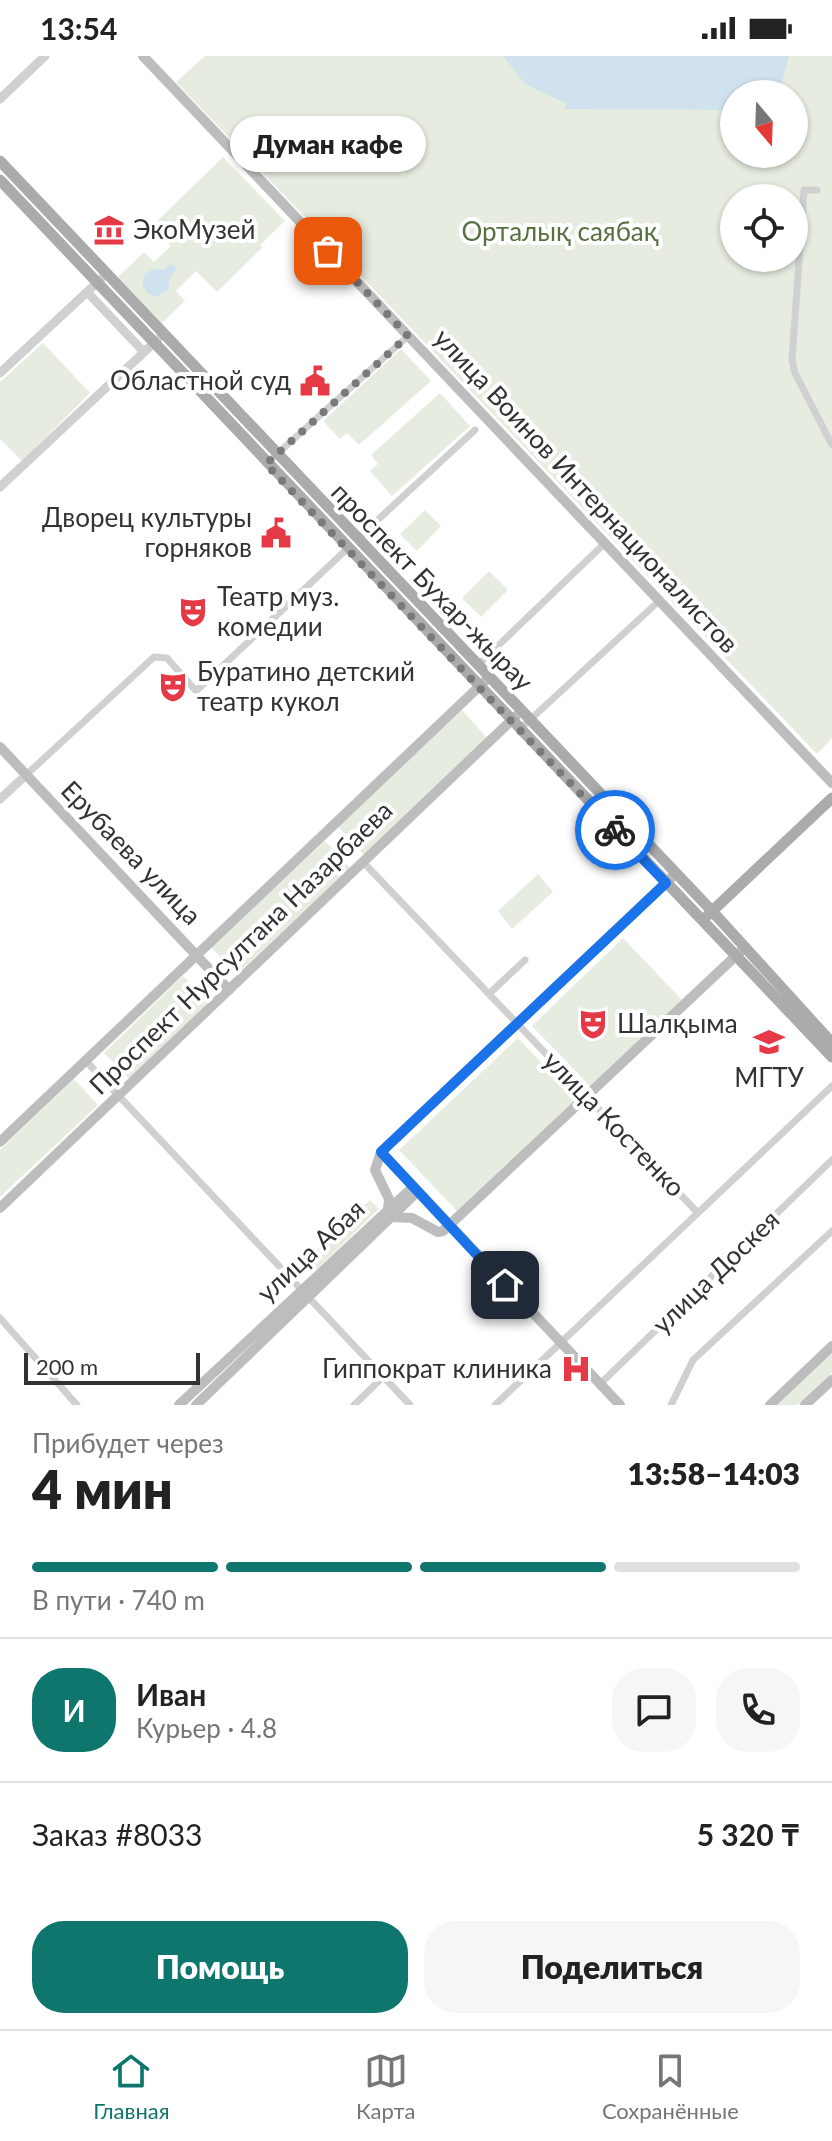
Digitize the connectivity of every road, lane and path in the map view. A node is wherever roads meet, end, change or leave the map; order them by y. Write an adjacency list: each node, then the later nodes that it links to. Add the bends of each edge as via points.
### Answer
1 (45, 56): 3 (street)
2 (143, 56): 10 (main road, улица Воинов Интернационалистов)
3 (0, 99)
4 (0, 161): 7 (main road, проспект Бухар-жырау)
5 (0, 180): 8 (main road, проспект Бухар-жырау)
6 (817, 190): 14 (street, via 804,190 792,360)
7 (106, 274): 8 (street); 9 (main road, проспект Бухар-жырау)
8 (92, 288): 11 (main road, проспект Бухар-жырау); 12 (street)
9 (163, 335): 11 (street); 15 (main road, проспект Бухар-жырау)
10 (408, 336): 15 (street); 19 (main road, улица Воинов Интернационалистов)
11 (149, 348): 16 (main road, проспект Бухар-жырау); 17 (street)
12 (0, 373)
13 (475, 430): 18 (street)
14 (832, 445)
15 (276, 455): 16 (street); 18 (main road, проспект Бухар-жырау)
16 (266, 464): 20 (main road, проспект Бухар-жырау)
17 (0, 486)
18 (357, 539): 22 (main road, проспект Бухар-жырау)
19 (605, 543): 21 (main road, улица Воинов Интернационалистов); 22 (street)
20 (348, 548): 24 (main road, проспект Бухар-жырау); 27 (street, via 196,691 167,658 154,657)
21 (659, 601): 25 (street); 28 (main road, улица Воинов Интернационалистов)
22 (478, 665): 23 (main road, проспект Бухар-жырау)
23 (489, 677): 24 (main road, Проспект Нурсултана Назарбаева); 25 (main road, проспект Бухар-жырау)
24 (479, 686): 25 (main road, проспект Бухар-жырау); 37 (main road, Проспект Нурсултана Назарбаева)
25 (520, 720): 31 (main road, Проспект Нурсултана Назарбаева); 32 (main road, проспект Бухар-жырау); 33 (main road, проспект Бухар-жырау)
26 (0, 747): 27 (main road, Ерубаева улица)
27 (26, 775): 30 (street); 37 (main road, Ерубаева улица)
28 (832, 783)
29 (832, 798): 34 (main road)
30 (0, 799)
31 (363, 862): 40 (main road, Проспект Нурсултана Назарбаева); 41 (street, улица Костенко)
32 (676, 874): 33 (main road); 34 (main road, проспект Бухар-жырау)
33 (666, 883): 35 (main road, проспект Бухар-жырау); 42 (main road)
34 (712, 911): 35 (main road); 36 (main road, проспект Бухар-жырау)
35 (702, 921): 38 (main road, проспект Бухар-жырау)
36 (745, 947): 38 (main road); 43 (main road, проспект Бухар-жырау)
37 (197, 954): 40 (main road, Ерубаева улица); 45 (main road, Проспект Нурсултана Назарбаева)
38 (735, 956): 44 (main road, проспект Бухар-жырау); 48 (main road)
39 (525, 960): 41 (street)
40 (229, 990): 47 (main road, Проспект Нурсултана Назарбаева)
41 (489, 994): 42 (street, улица Костенко)
42 (519, 1025): 48 (street, улица Костенко); 50 (main road)
43 (832, 1043)
44 (832, 1057)
45 (85, 1060): 47 (street); 49 (main road, Проспект Нурсултана Назарбаева)
46 (832, 1086): 55 (street)
47 (119, 1095): 53 (main road, Проспект Нурсултана Назарбаева); 58 (street)
48 (587, 1096): 55 (street, улица Костенко); 56 (main road)
49 (0, 1142)
50 (381, 1152): 52 (main road); 54 (main road, улица Абая, via 375,1170)
51 (832, 1160): 64 (street, улица Доскея)
52 (415, 1189): 54 (main road); 56 (main road)
53 (0, 1208)
54 (390, 1213): 56 (main road, улица Абая, via 438,1232); 58 (main road, улица Абая)
55 (698, 1213): 60 (street)
56 (450, 1226): 60 (main road)
57 (832, 1231): 72 (street, via 693,1360)
58 (305, 1294): 62 (street); 66 (main road, улица Абая); 67 (main road, улица Абая)
59 (0, 1318): 65 (street)
60 (562, 1343): 64 (main road); 70 (street)
61 (832, 1346): 73 (main road)
62 (383, 1377): 68 (street); 69 (street)
63 (832, 1380): 74 (main road)
64 (600, 1384): 71 (main road)
65 (77, 1405)
66 (179, 1405)
67 (196, 1405)
68 (354, 1405)
69 (410, 1405)
70 (495, 1405)
71 (620, 1405)
72 (671, 1405)
73 (770, 1405)
74 (805, 1405)

